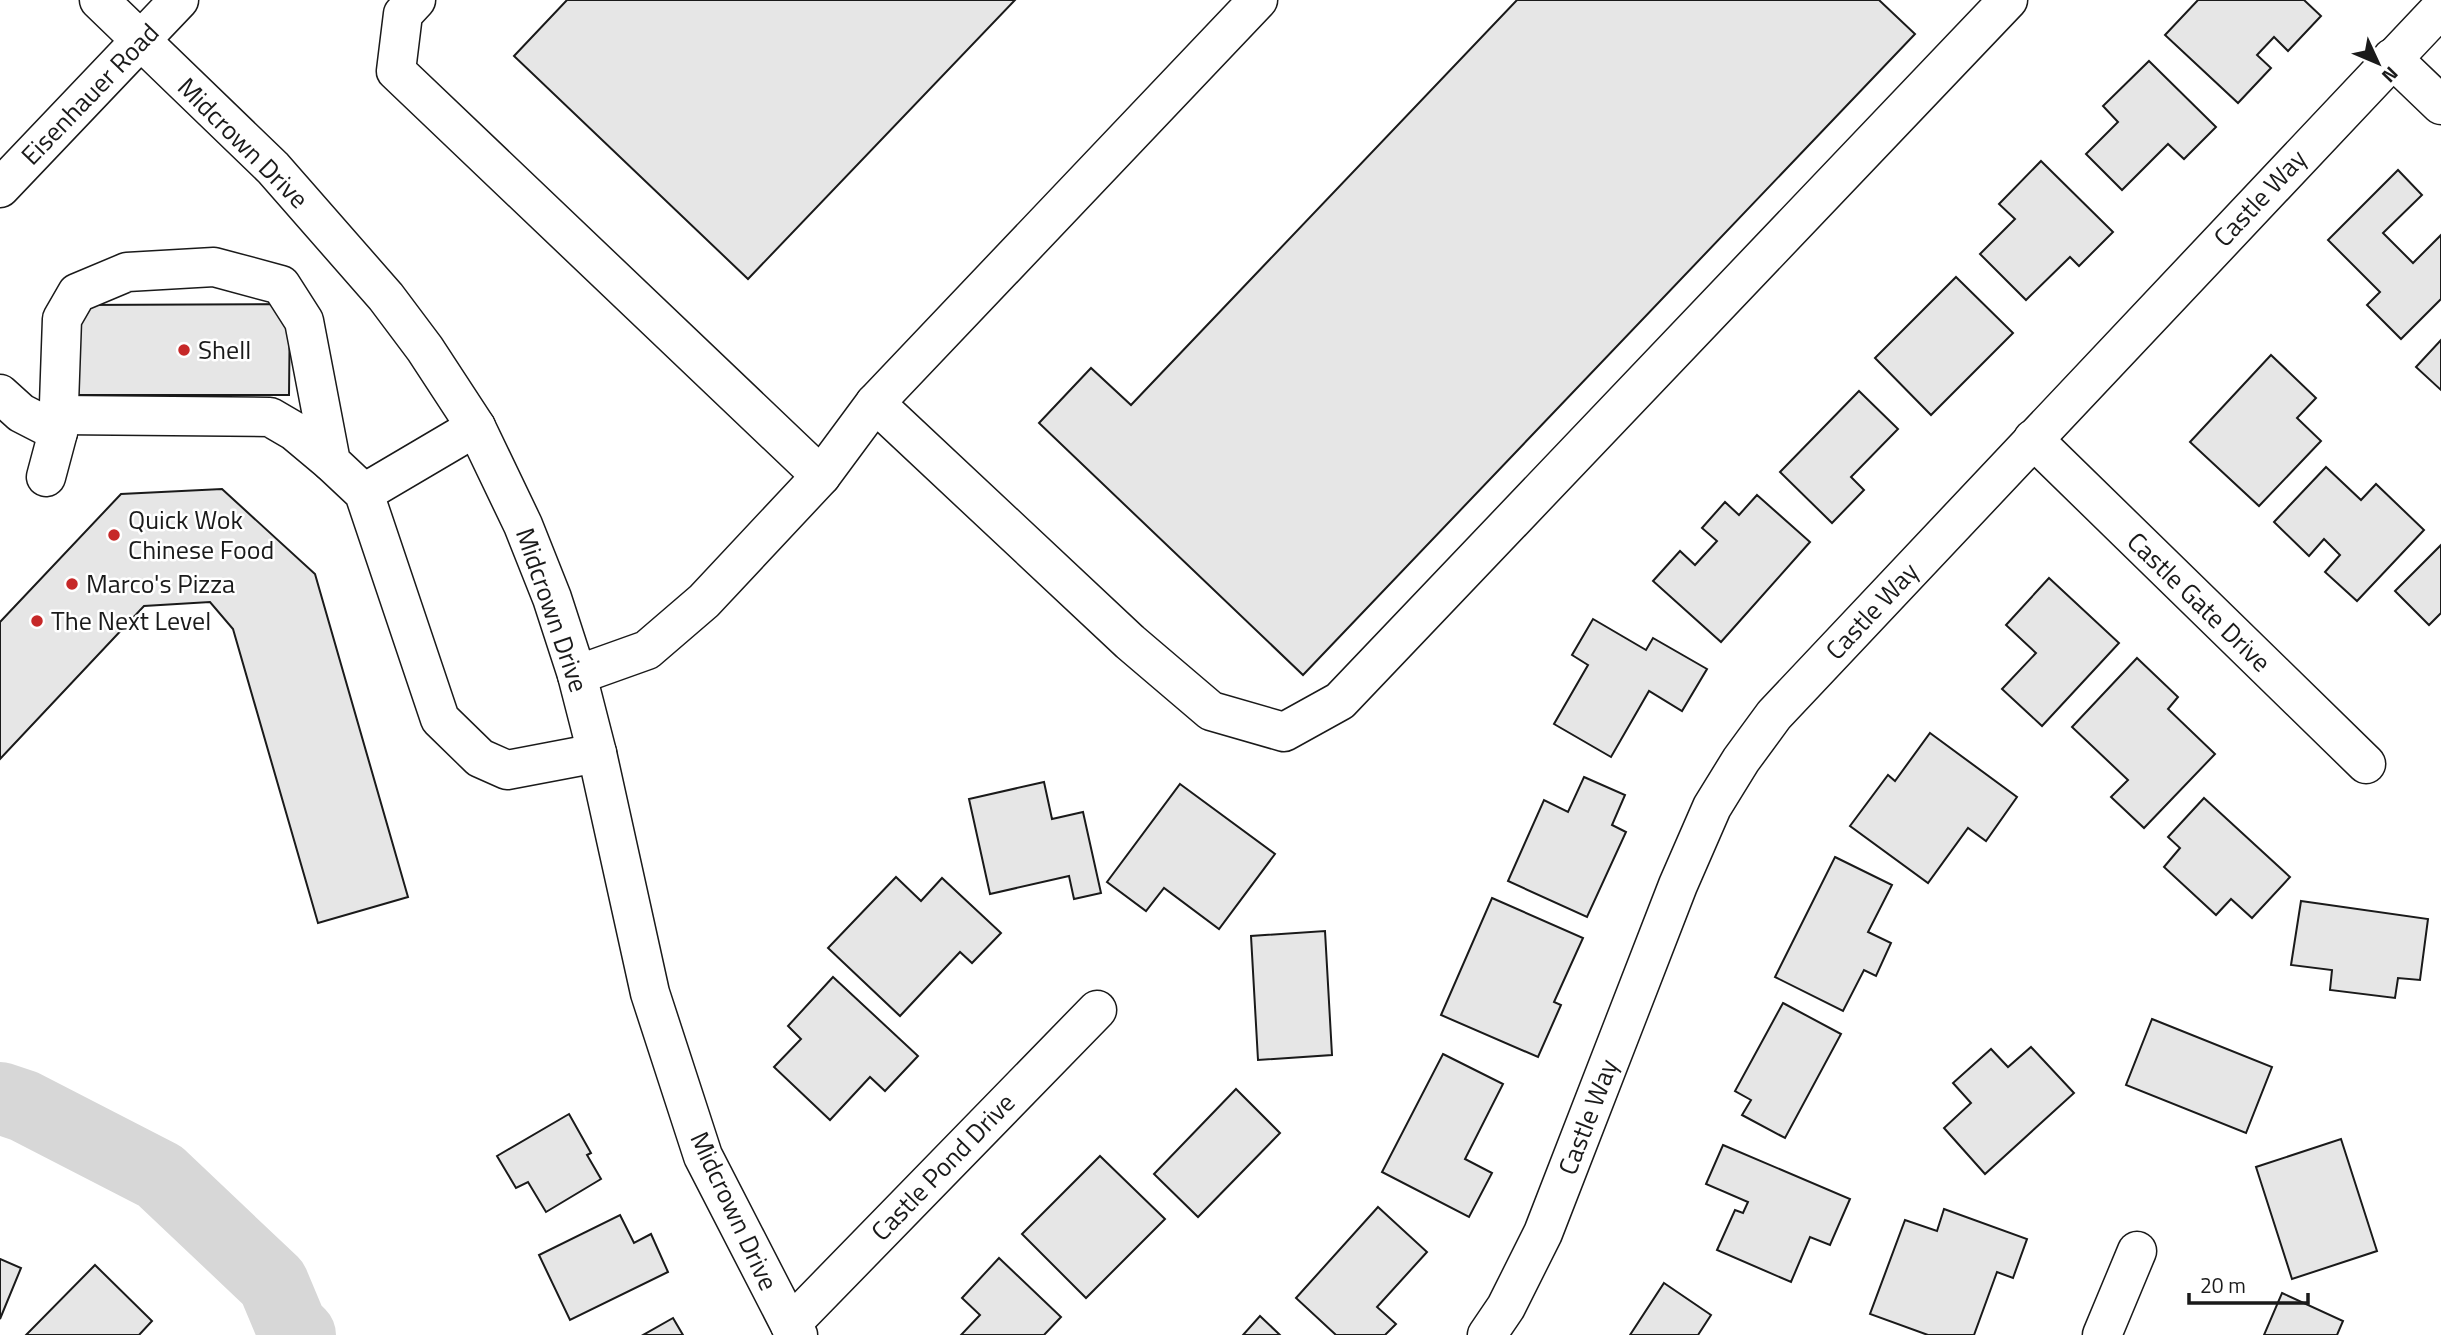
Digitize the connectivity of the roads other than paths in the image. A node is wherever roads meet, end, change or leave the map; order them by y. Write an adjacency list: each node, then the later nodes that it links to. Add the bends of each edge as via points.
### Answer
1 (99, 0): 7 (street, Midcrown Drive)
2 (179, 0): 7 (street, Eisenhauer Road)
3 (416, 0): 17 (street, via 403,13 396,71)
4 (1258, 0): 12 (street)
5 (1997, 4): 12 (street, via 1340,701 1283,732 1211,712)
6 (2441, 8): 8 (street, Castle Way)
7 (141, 40): 10 (street, Eisenhauer Road); 14 (street, Midcrown Drive, via 273,169 386,297)
8 (2392, 58): 9 (street); 15 (street, Castle Way)
9 (2441, 105)
10 (0, 188)
11 (0, 394): 13 (street, via 20,413)
12 (875, 403): 17 (street)
13 (58, 424): 16 (street, via 270,417); 16 (street, via 62,319 77,293 127,272 214,268 281,285 304,321); 18 (street)
14 (476, 427): 19 (street); 20 (street, Midcrown Drive, via 523,525)
15 (2033, 439): 22 (street, Castle Gate Drive); 26 (street, Castle Way, via 1774,715 1712,807 1543,1233)
16 (331, 462): 19 (street)
17 (821, 476): 20 (street, via 704,601 647,650)
18 (46, 477)
19 (364, 493): 21 (street, via 440,719 480,758 507,770)
20 (577, 675): 21 (street, Midcrown Drive)
21 (597, 752): 25 (street, Midcrown Drive, via 650,993 703,1156)
22 (2366, 764)
23 (1097, 1010): 25 (street, Castle Pond Drive)
24 (2137, 1251): 27 (street)
25 (794, 1330)
26 (1488, 1335)
27 (2102, 1335)

